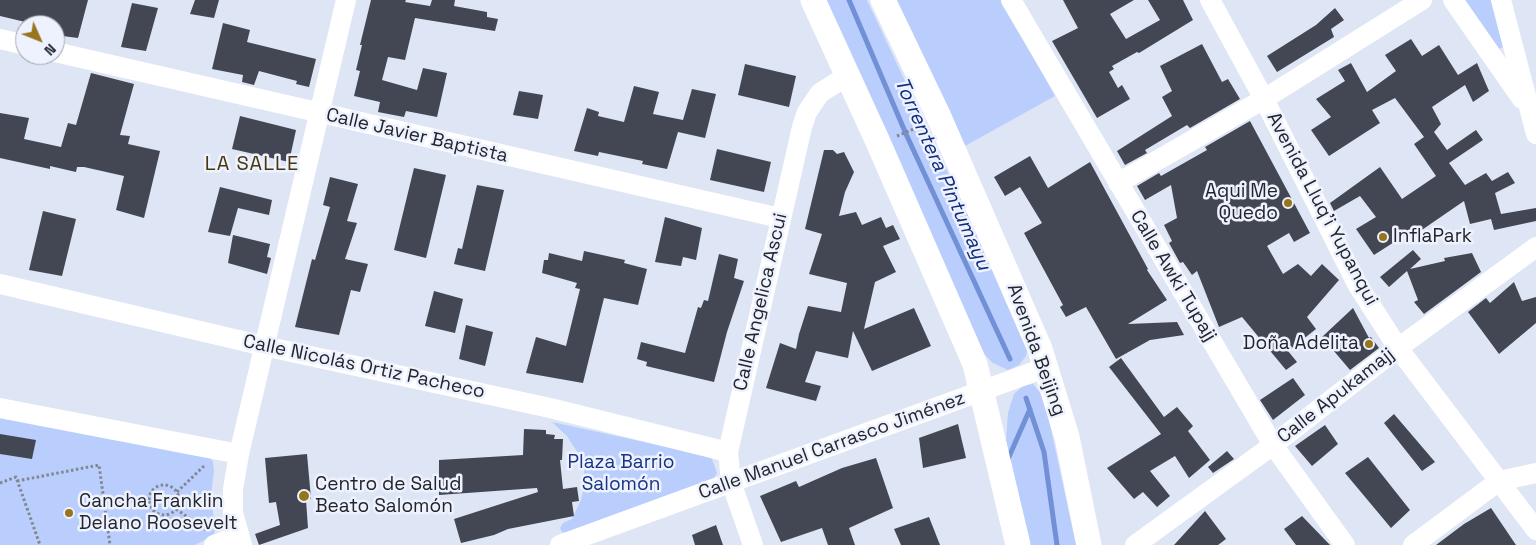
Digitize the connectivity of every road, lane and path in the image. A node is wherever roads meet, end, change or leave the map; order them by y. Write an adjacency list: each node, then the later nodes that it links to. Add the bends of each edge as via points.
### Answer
1 (346, 0): 17 (street)
2 (813, 0): 14 (main road)
3 (883, 0): 27 (main road, Avenida Beijing, via 943,125)
4 (1011, 0): 21 (street, Calle Awki Tupajj)
5 (1210, 0): 15 (street, Avenida Lluq'i Yupanqui)
6 (1422, 0): 15 (street)
7 (1453, 0): 13 (street)
8 (1501, 0): 11 (street)
9 (0, 39): 10 (street)
10 (15, 43)
11 (1512, 43): 13 (street, via 1504,54); 16 (street)
12 (65, 54): 17 (street, Calle Javier Baptista)
13 (1491, 55): 16 (street)
14 (847, 76): 22 (street, Calle Angelica Ascui, via 820,93 807,112); 28 (main road, via 975,364)
15 (1264, 99): 21 (street); 26 (street, Avenida Lluq'i Yupanqui, via 1357,284)
16 (1529, 108): 19 (street)
17 (320, 114): 22 (street, Calle Javier Baptista); 25 (street)
18 (913, 130): 20 (path)
19 (1536, 134)
20 (898, 135)
21 (1118, 183): 30 (street, Calle Awki Tupajj)
22 (780, 218): 32 (street, Calle Angelica Ascui)
23 (1536, 247): 26 (street, Calle Apukamajj)
24 (0, 284): 25 (street, Calle Nicolás Ortiz Pacheco)
25 (264, 346): 31 (street); 32 (street, Calle Nicolás Ortiz Pacheco, via 550,408)
26 (1398, 348): 30 (street, Calle Apukamajj); 36 (street, Avenida Lluq'i Yupanqui)
27 (1047, 367): 28 (street, Calle Manuel Carrasco Jiménez); 49 (main road, Avenida Beijing, via 1067,437)
28 (980, 392): 35 (street, Calle Manuel Carrasco Jiménez); 48 (main road)
29 (0, 408): 31 (street)
30 (1273, 445): 50 (street, Calle Apukamajj); 51 (street, Calle Awki Tupajj)
31 (230, 452): 38 (path); 43 (street, via 233,513)
32 (728, 452): 35 (street, Calle Angelica Ascui)
33 (1536, 473): 36 (street)
34 (18, 480): 37 (path, via 16,477); 40 (path, via 99,465); 44 (path)
35 (731, 482): 46 (street, Calle Manuel Carrasco Jiménez); 47 (street, Calle Angelica Ascui)
36 (1500, 482): 42 (street, Avenida Lluq'i Yupanqui); 52 (street)
37 (0, 483)
38 (176, 492): 39 (path, via 170,486 160,486 152,491); 41 (path, via 179,501)
39 (149, 501): 40 (path); 41 (path, via 153,510 162,515)
40 (104, 502): 45 (path)
41 (176, 509): 43 (path)
42 (1536, 530)
43 (229, 542)
44 (40, 545)
45 (110, 545)
46 (560, 545)
47 (753, 545)
48 (1018, 545)
49 (1089, 545)
50 (1135, 545)
51 (1345, 545)
52 (1413, 545)

